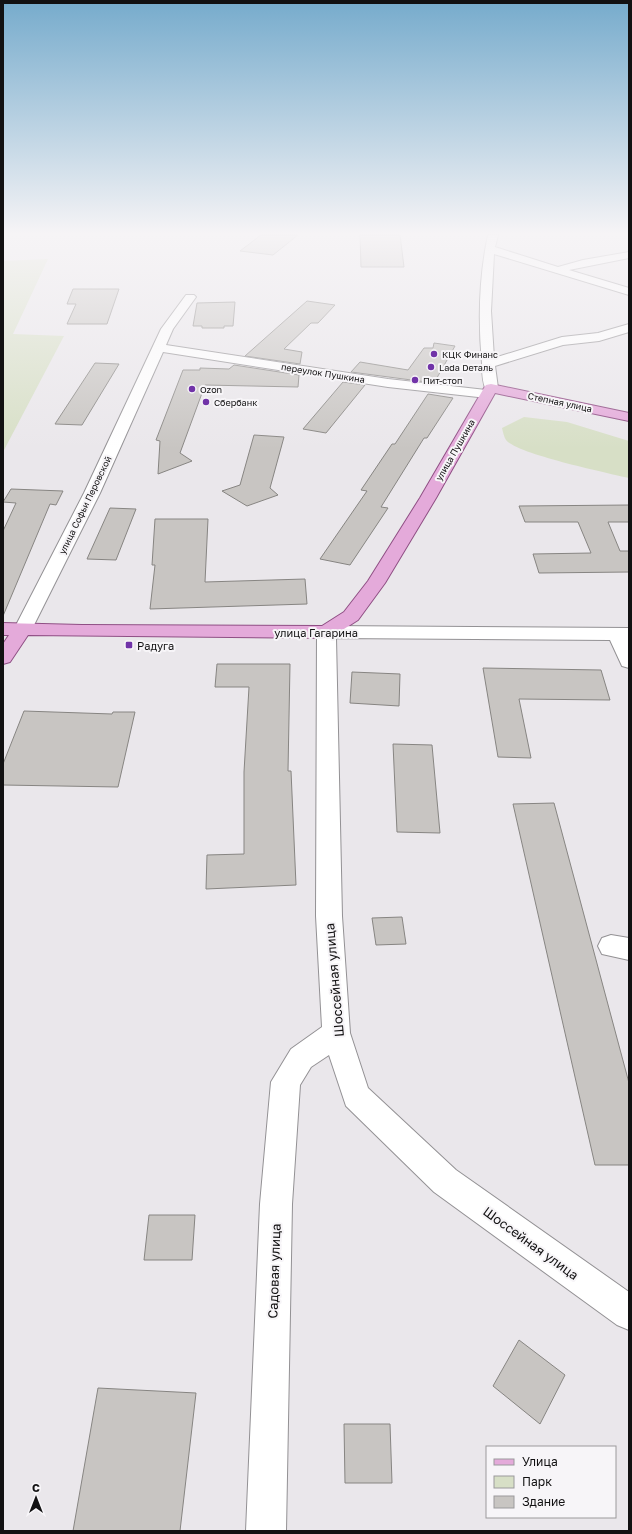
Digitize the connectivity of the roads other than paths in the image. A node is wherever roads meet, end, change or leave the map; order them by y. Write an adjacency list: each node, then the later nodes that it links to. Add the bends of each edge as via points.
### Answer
1 (183, 307): 4 (street, улица Софьи Перовской, via 167,329)
2 (485, 307): 5 (street)
3 (629, 328): 5 (street, via 599,338 562,341)
4 (158, 348): 6 (street, переулок Пушкина, via 400,385); 9 (street, улица Софьи Перовской, via 92,493)
5 (488, 364): 6 (street)
6 (489, 391): 7 (main road, Степная улица); 10 (main road, улица Пушкина, via 376,584 351,616)
7 (629, 417)
8 (3, 629): 9 (main road, улица Гагарина)
9 (23, 630): 10 (main road, улица Гагарина); 12 (main road, улица Софьи Перовской)
10 (326, 632): 11 (street, улица Гагарина); 14 (street, Шоссейная улица, via 329,916)
11 (623, 634): 13 (street)
12 (3, 658)
13 (629, 662)
14 (336, 1033): 15 (street, Шоссейная улица, via 356,1096 445,1181); 16 (street, Садовая улица, via 301,1058 286,1082 276,1204)
15 (629, 1313)
16 (266, 1531)

